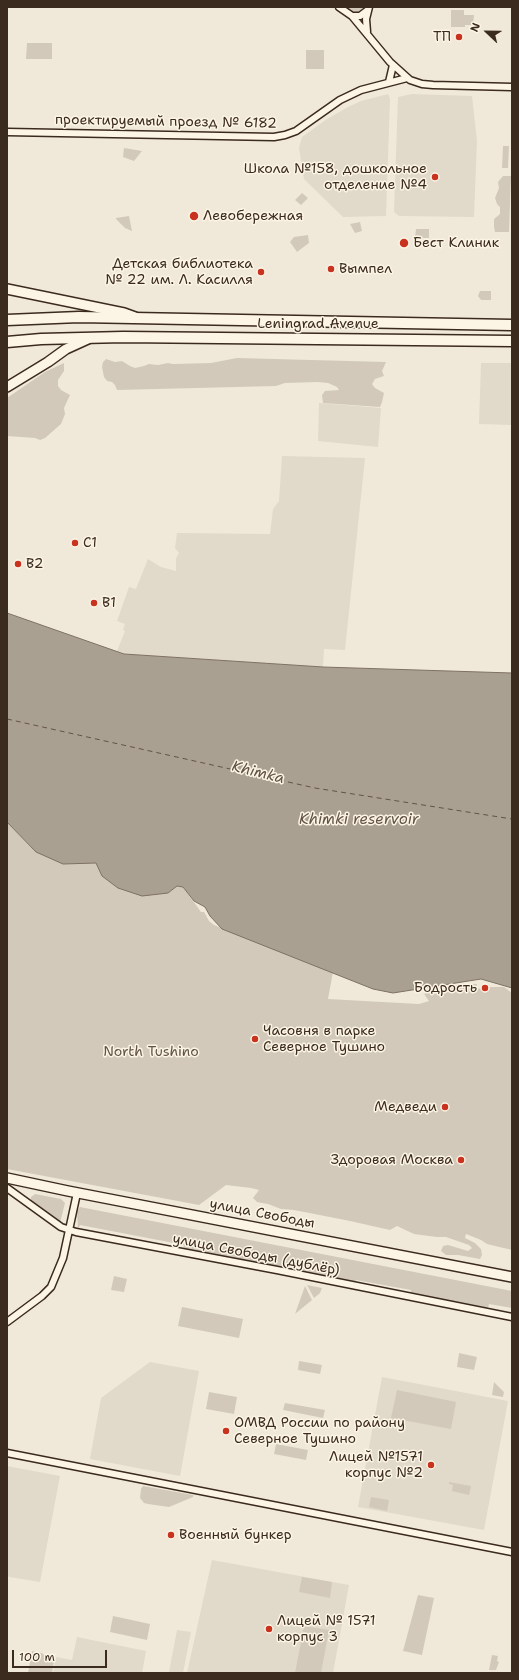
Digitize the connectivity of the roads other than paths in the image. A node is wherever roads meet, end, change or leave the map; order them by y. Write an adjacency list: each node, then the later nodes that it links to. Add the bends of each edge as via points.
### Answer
1 (339, 7): 3 (street)
2 (368, 8): 3 (street, via 360,16); 4 (street)
3 (347, 12): 4 (street)
4 (367, 32): 5 (street)
5 (393, 65): 6 (street); 7 (street)
6 (407, 78): 7 (street, проектируемый проезд № 6182); 8 (street, via 433,86)
7 (389, 82): 9 (street, проектируемый проезд № 6182, via 348,96 296,131 274,137)
8 (512, 87)
9 (7, 132)
10 (7, 289): 11 (main road)
11 (142, 319): 12 (main road, Leningrad Avenue, via 50,317); 13 (main road, Leningrad Avenue)
12 (7, 320)
13 (512, 325)
14 (91, 337): 15 (main road); 16 (main road); 17 (main road, via 66,349)
15 (512, 341)
16 (7, 342)
17 (7, 387)
18 (7, 1178): 20 (main road, улица Свободы)
19 (7, 1188): 21 (street, улица Свободы (дублёр), via 55,1224)
20 (77, 1193): 21 (street); 22 (main road, улица Свободы)
21 (70, 1229): 23 (street, улица Свободы (дублёр), via 78,1233); 24 (street, via 63,1258 51,1287)
22 (512, 1277)
23 (512, 1317)
24 (7, 1322)
25 (7, 1453): 26 (street)
26 (512, 1552)

